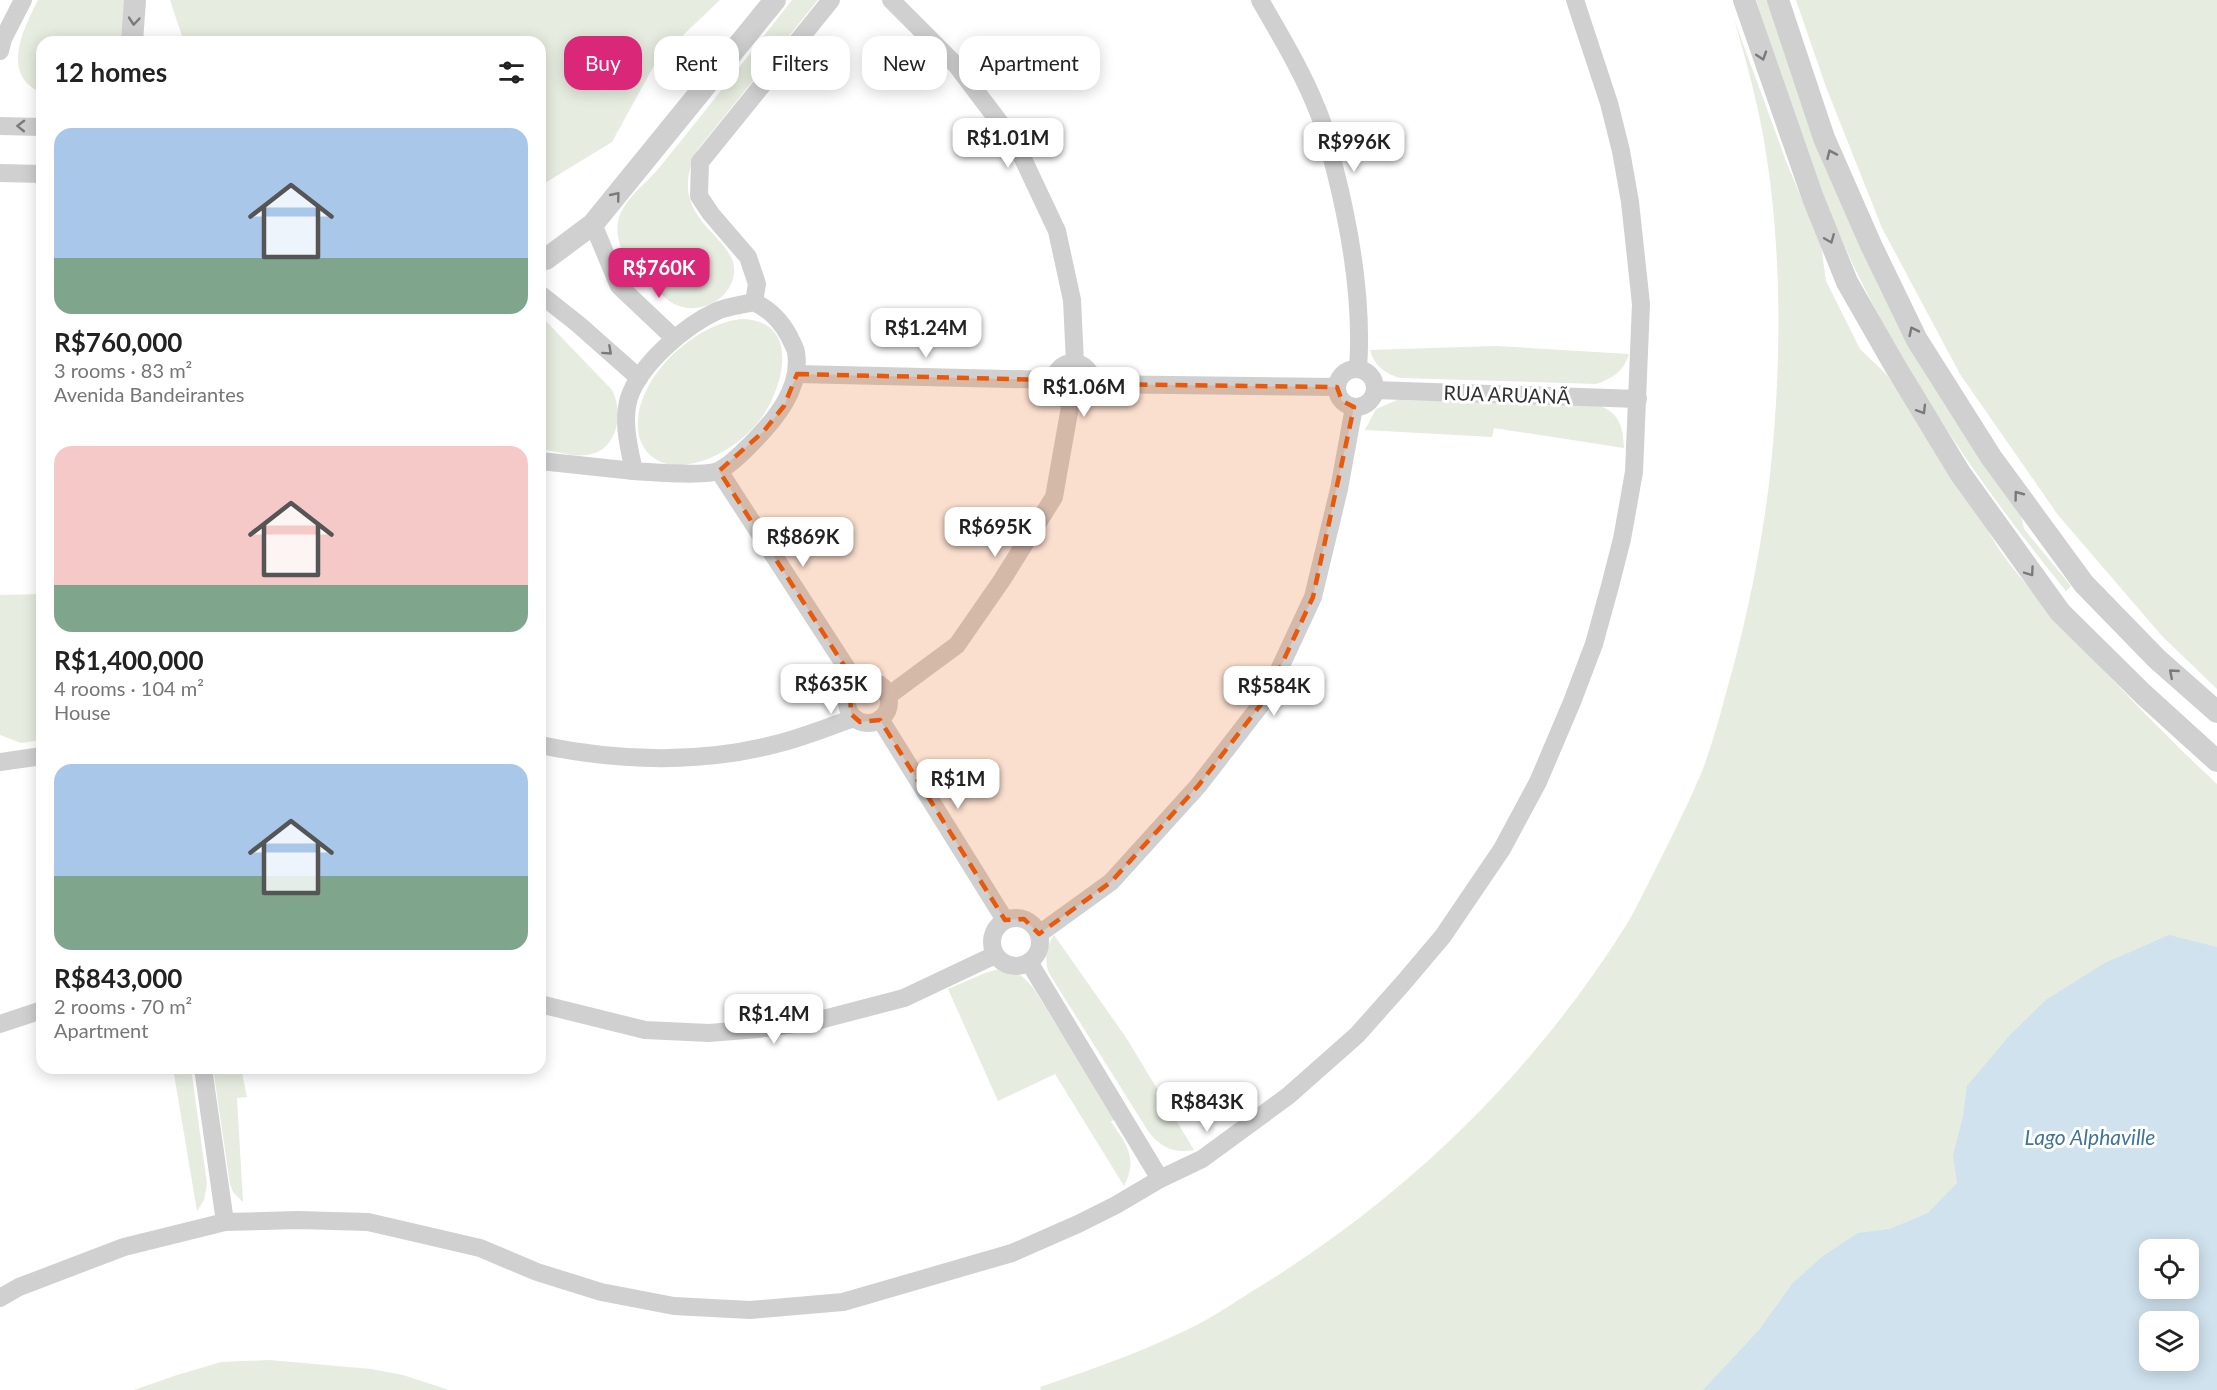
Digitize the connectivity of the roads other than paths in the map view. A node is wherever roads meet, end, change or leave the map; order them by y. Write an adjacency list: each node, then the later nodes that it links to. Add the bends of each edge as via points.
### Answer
1 (23, 0): 11 (street)
2 (135, 0): 10 (street, one-way to 10)
3 (775, 0): 16 (street, one-way to 3)
4 (831, 0): 19 (street, via 700,162 699,196 748,257 757,284)
5 (891, 0): 21 (street, via 957,66 1016,144 1057,231 1072,300)
6 (1260, 0): 22 (street, via 1318,110 1333,163 1355,274)
7 (1575, 0): 29 (street, via 1609,103 1630,202 1641,304)
8 (1744, 0): 42 (street, one-way to 42, via 1813,198 1847,282 1960,473 2060,612)
9 (1778, 0): 37 (street, one-way to 9, via 2157,659 2084,584 1990,457 1917,340 1824,138)
10 (132, 36)
11 (0, 51)
12 (0, 126): 13 (street, one-way to 12)
13 (36, 126)
14 (0, 173): 15 (street)
15 (36, 174)
16 (593, 224): 17 (street); 20 (street, via 619,286)
17 (546, 259)
18 (546, 299): 24 (street, one-way to 24)
19 (754, 302): 20 (street, via 719,310); 23 (street, via 782,323 796,351)
20 (674, 338): 24 (street)
21 (1075, 363): 25 (street, via 1062,366); 26 (street, via 1089,371)
22 (1358, 369): 27 (street, via 1344,374); 28 (street, via 1371,376)
23 (797, 374): 25 (street); 34 (street, via 784,406 756,439)
24 (639, 378): 33 (street, via 629,398 626,432)
25 (1054, 380): 30 (street, via 1057,393)
26 (1093, 384): 27 (street); 30 (street, via 1086,397)
27 (1337, 387): 31 (street, via 1342,400)
28 (1375, 390): 29 (street, RUA ARUANÃ); 31 (street, via 1368,403)
29 (1638, 399): 52 (street, via 1634,472 1622,538 1594,644 1538,782 1502,849 1443,936 1357,1035 1288,1096 1202,1159)
30 (1071, 401): 36 (street, via 1054,497 957,645)
31 (1354, 407): 45 (street, via 1313,597 1266,698 1198,786 1111,882)
32 (546, 462): 33 (street)
33 (634, 471): 34 (street)
34 (719, 471): 35 (street)
35 (857, 684): 36 (street, via 875,682); 38 (street, via 847,701)
36 (888, 696): 39 (street, via 888,708)
37 (2217, 712)
38 (854, 718): 39 (street, via 867,723); 40 (street, via 776,744 704,756 635,758)
39 (880, 719): 44 (street)
40 (546, 746)
41 (36, 757): 43 (street)
42 (2217, 761)
43 (0, 762)
44 (1005, 920): 45 (street, via 1024,919); 46 (street, via 992,937)
45 (1040, 934): 47 (street, via 1039,950)
46 (995, 955): 47 (street, via 1010,965); 48 (street, via 904,998 816,1021 758,1029 709,1033 645,1030)
47 (1029, 962): 52 (street)
48 (546, 1005)
49 (36, 1012): 50 (street)
50 (0, 1024)
51 (204, 1074): 53 (street)
52 (1160, 1179): 53 (street, via 1107,1210 1012,1253 843,1302 750,1310 674,1306 601,1292 537,1272 480,1248 368,1222)
53 (225, 1222): 54 (street, via 124,1247)
54 (0, 1298)

